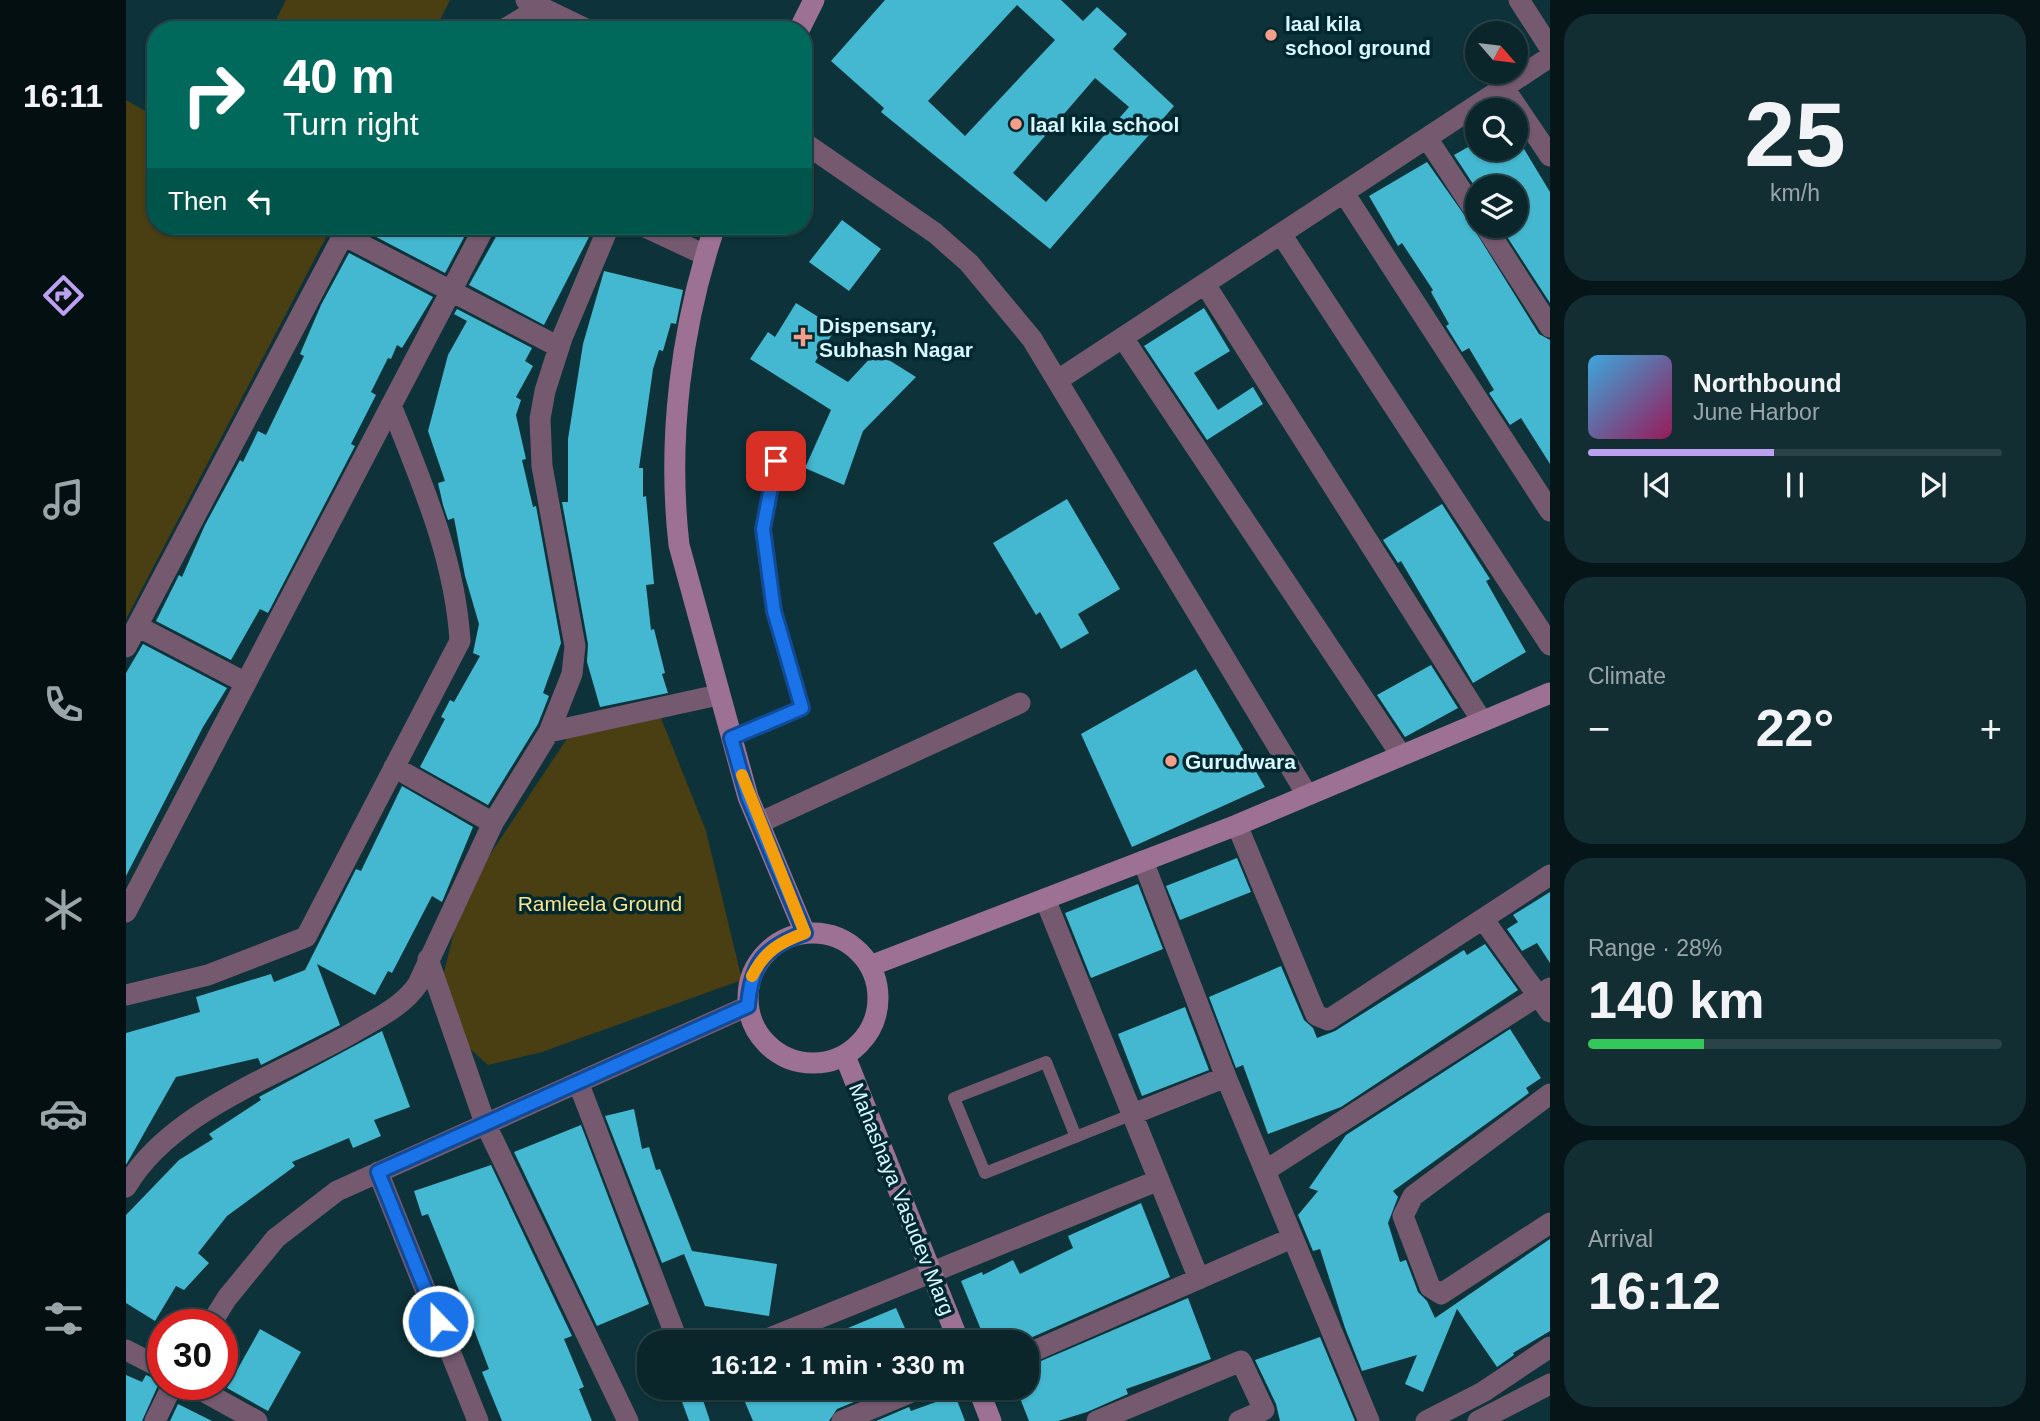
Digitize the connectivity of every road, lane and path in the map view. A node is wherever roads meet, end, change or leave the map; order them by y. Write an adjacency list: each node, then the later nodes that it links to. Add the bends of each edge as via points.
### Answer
1 (814, 0): 6 (street)
2 (1519, 0): 7 (street)
3 (534, 4): 4 (street); 5 (street)
4 (514, 21)
5 (569, 21)
6 (804, 21)
7 (1550, 48)
8 (1550, 57): 9 (street)
9 (1504, 88): 10 (street); 12 (street)
10 (1427, 138): 13 (street); 14 (street)
11 (812, 148): 29 (street, via 935,233 969,263)
12 (1550, 156)
13 (1344, 192): 15 (street); 32 (street)
14 (1465, 196)
15 (1281, 234): 24 (street); 34 (street)
16 (342, 235): 33 (street)
17 (354, 235): 25 (street)
18 (480, 235): 25 (street)
19 (605, 235): 28 (street)
20 (662, 235): 23 (street)
21 (712, 235): 23 (street)
22 (1493, 238): 26 (street)
23 (705, 255): 38 (street, via 680,376 675,509 679,545)
24 (1205, 284): 27 (street); 40 (street)
25 (451, 290): 28 (street); 30 (street)
26 (1550, 327)
27 (1123, 338): 29 (street); 43 (street)
28 (559, 347): 41 (street, via 545,391 541,443 575,646 568,688)
29 (1058, 380): 45 (street)
30 (391, 405): 36 (street); 44 (street, via 430,502 458,602 460,641)
31 (776, 461): 42 (lane, via 763,529 774,611 802,708)
32 (1550, 511)
33 (137, 626): 35 (street); 36 (street)
34 (1550, 645)
35 (126, 647)
36 (246, 683): 52 (street)
37 (1550, 693): 40 (street)
38 (719, 695): 41 (street); 42 (street)
39 (1020, 703): 47 (street)
40 (1482, 721): 43 (street)
41 (549, 732): 46 (street)
42 (731, 738): 47 (street)
43 (1401, 755): 45 (street)
44 (394, 767): 46 (street); 57 (street, via 306,937 208,975)
45 (1306, 793): 48 (street)
46 (493, 823): 55 (street)
47 (759, 823): 54 (street)
48 (1237, 825): 49 (street); 53 (street, via 1316,1015 1322,1020)
49 (1143, 861): 51 (street); 61 (street)
50 (1550, 875): 53 (street)
51 (1045, 899): 56 (street); 64 (street)
52 (126, 912)
53 (1483, 919): 58 (street)
54 (805, 933): 56 (street, via 831,935 854,946); 59 (street, via 781,941 762,958 750,981)
55 (428, 959): 65 (street); 70 (street, via 412,992 395,1008 187,1124 147,1157)
56 (870, 966): 60 (street, via 878,990 876,1016 864,1039)
57 (126, 995)
58 (1546, 998): 67 (street)
59 (748, 1006): 60 (street, via 756,1031 772,1050 795,1062 821,1063); 62 (street)
60 (845, 1056): 73 (street, Mahashaya Vasudev Marg)
61 (1226, 1077): 64 (street); 67 (street)
62 (578, 1082): 65 (street); 76 (street)
63 (1550, 1094): 71 (street, via 1413,1196 1403,1216 1430,1287 1441,1294)
64 (1132, 1114): 66 (lane); 69 (street)
65 (485, 1123): 68 (street); 91 (street)
66 (1076, 1137): 66 (lane, via 985,1172 954,1098 1046,1062)
67 (1265, 1171): 72 (street)
68 (378, 1172): 75 (street, via 337,1191 276,1238); 90 (street)
69 (1159, 1180): 73 (street); 74 (street)
70 (126, 1187)
71 (1550, 1223)
72 (1292, 1238): 74 (street); 96 (street)
73 (931, 1275): 77 (street); 78 (street, Mahashaya Vasudev Marg)
74 (1199, 1279): 80 (street)
75 (220, 1309)
76 (673, 1330)
77 (791, 1330)
78 (954, 1330)
79 (1550, 1347): 97 (street, via 1483,1392)
80 (1039, 1349)
81 (126, 1350): 82 (street)
82 (147, 1361)
83 (1550, 1384): 98 (street)
84 (165, 1400): 88 (street)
85 (219, 1400): 89 (street)
86 (892, 1400): 92 (street)
87 (983, 1400): 93 (street)
88 (155, 1421)
89 (257, 1421)
90 (478, 1421)
91 (628, 1421)
92 (842, 1421)
93 (991, 1421)
94 (1097, 1421): 95 (street, via 1241,1360 1264,1410)
95 (1239, 1421)
96 (1369, 1421)
97 (1426, 1421)
98 (1478, 1421)

